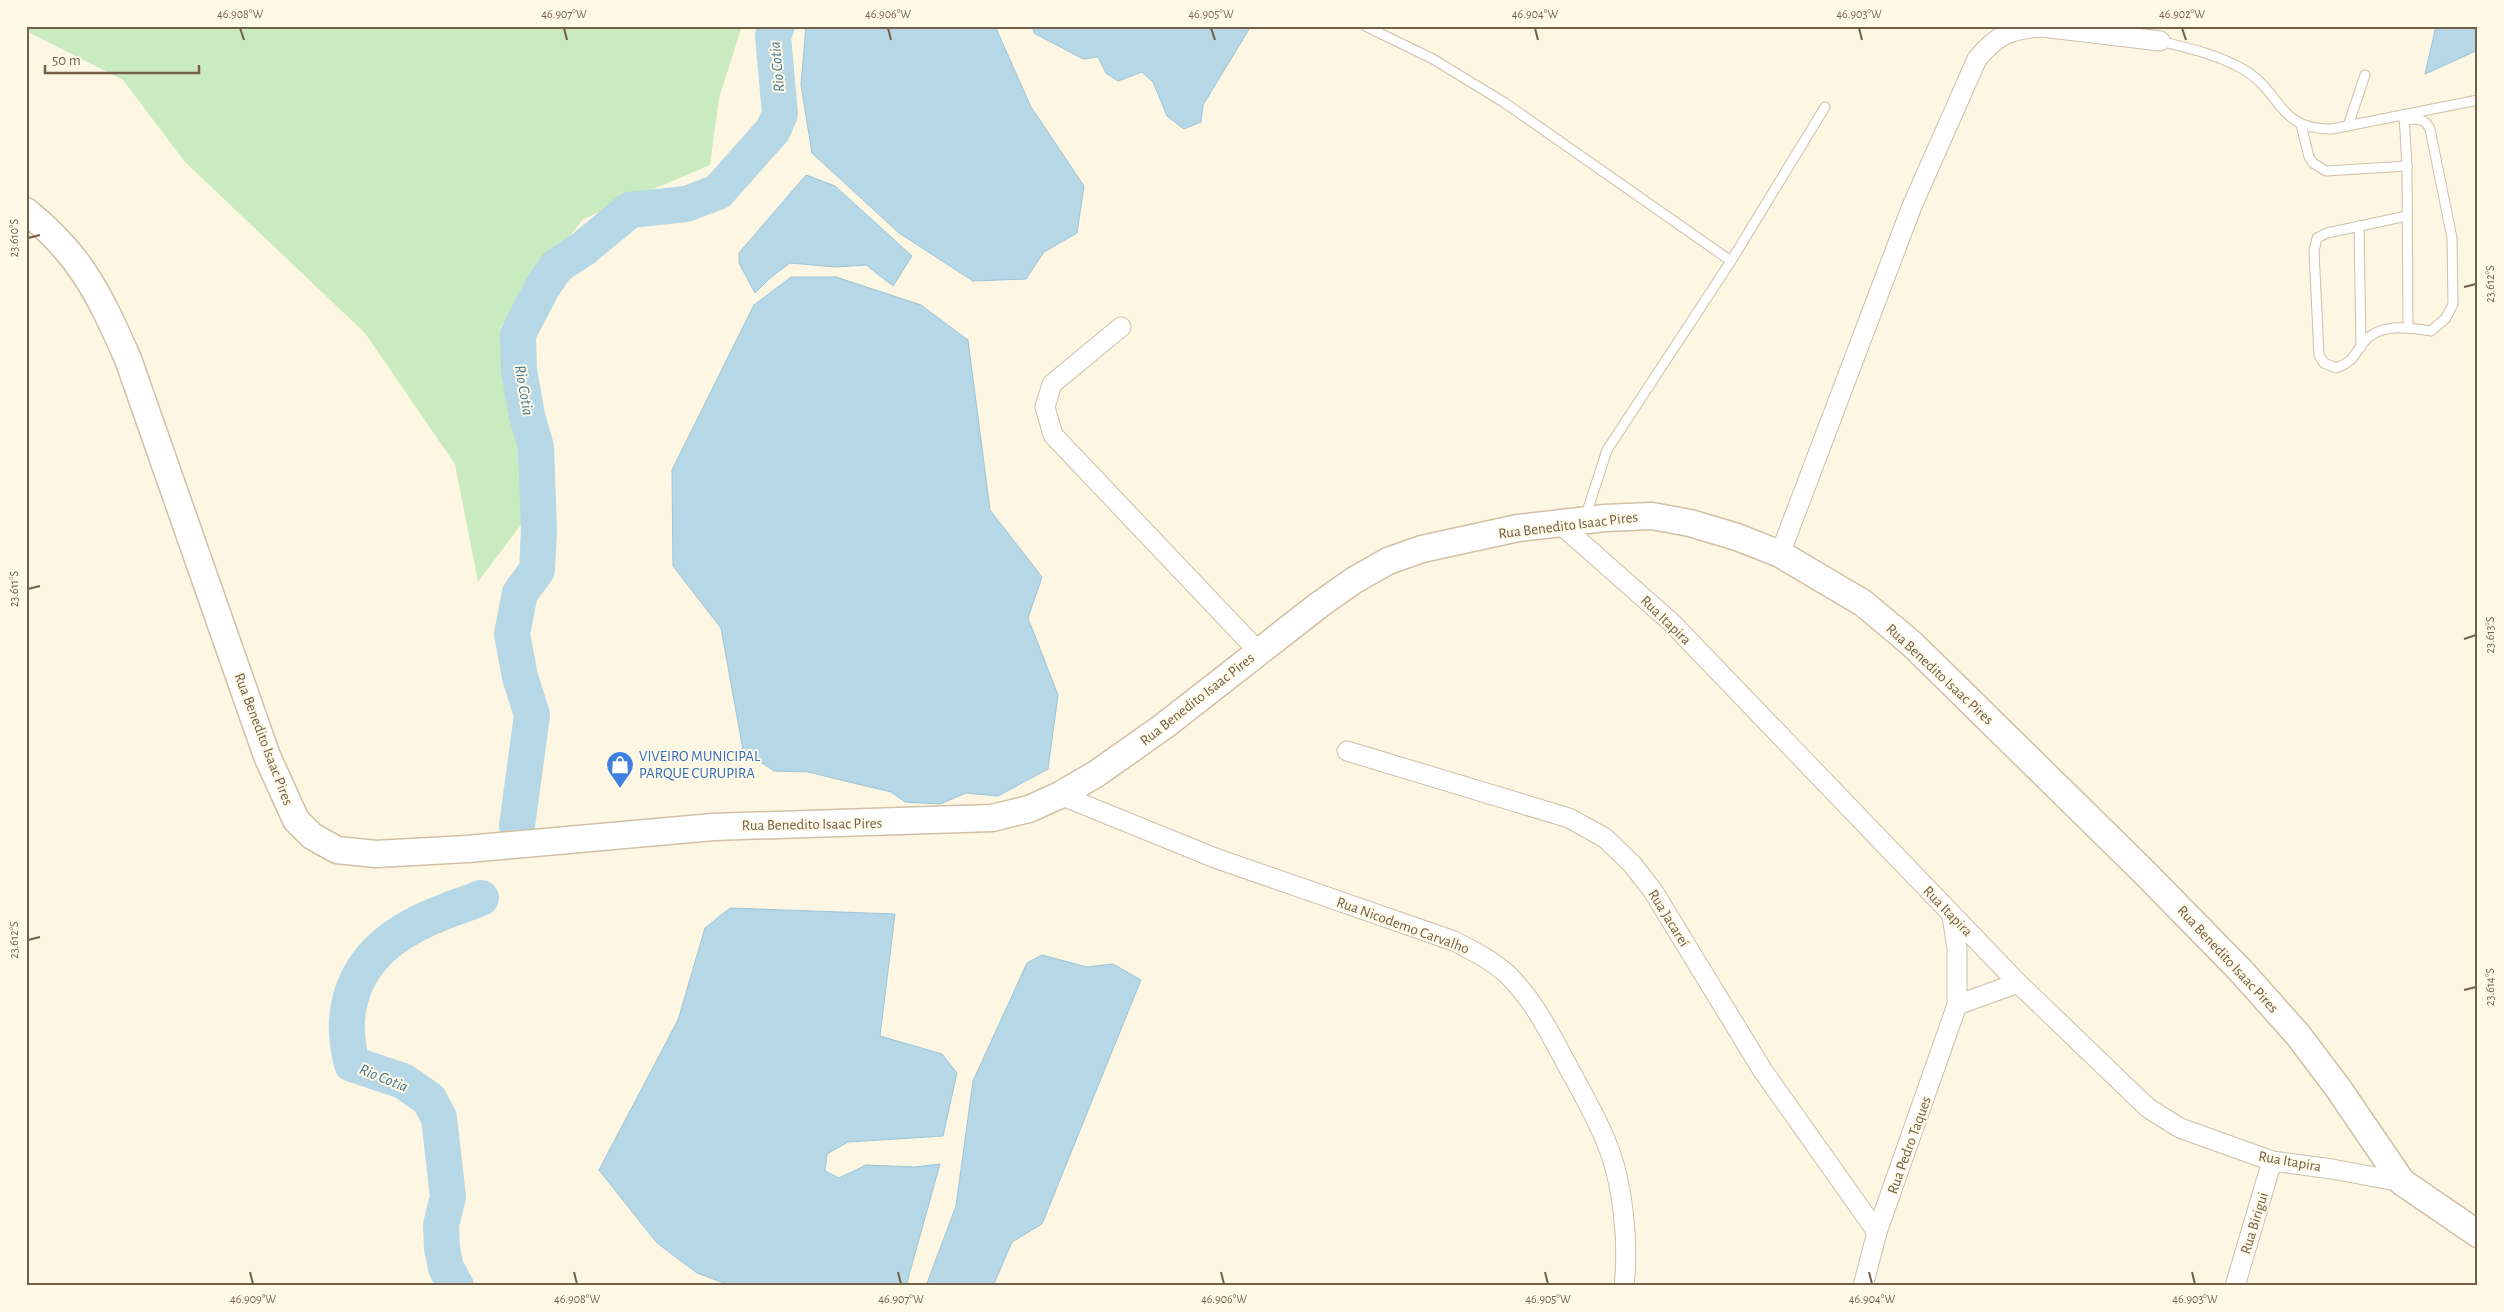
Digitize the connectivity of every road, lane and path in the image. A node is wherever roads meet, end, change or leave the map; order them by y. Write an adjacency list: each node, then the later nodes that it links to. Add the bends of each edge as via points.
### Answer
1 (1365, 26): 13 (lane, via 1433,59 1505,103)
2 (2160, 41): 7 (lane, via 2240,67 2259,79 2291,119); 18 (street, via 2042,27 2022,28 1989,44 1977,59 1912,206)
3 (2365, 75): 8 (lane)
4 (2478, 100): 6 (lane)
5 (1825, 108): 13 (lane)
6 (2404, 117): 8 (lane); 9 (lane); 15 (lane, via 2420,118 2430,129 2452,238 2454,304 2437,327 2430,330)
7 (2301, 125): 8 (lane, via 2315,129); 9 (lane, via 2309,157 2326,171)
8 (2348, 126)
9 (2407, 166): 11 (lane)
10 (26, 211): 21 (street, Rua Benedito Isaac Pires, via 42,224 84,272 111,321 128,359 267,756 296,820 312,836 337,850 376,854 467,849 713,826 992,818 1029,810)
11 (2407, 216): 12 (lane); 15 (lane)
12 (2359, 226): 16 (lane); 16 (lane, via 2318,238 2314,251 2319,355 2324,363 2336,368 2350,363)
13 (1731, 261): 17 (lane, via 1607,450)
14 (1121, 327): 19 (street, via 1052,384 1045,407 1053,435)
15 (2408, 328): 16 (lane, via 2398,327 2370,336)
16 (2361, 347)
17 (1572, 522): 18 (street, Rua Benedito Isaac Pires, via 1652,516 1690,523); 19 (street, Rua Benedito Isaac Pires, via 1470,538 1388,561 1353,581); 22 (street, Rua Itapira)
18 (1780, 554): 26 (street, Rua Benedito Isaac Pires, via 1863,603 1912,644 2144,872 2241,971 2298,1036)
19 (1258, 651): 21 (street, Rua Benedito Isaac Pires, via 1157,731)
20 (1346, 751): 27 (street, Rua Jacareí, via 1569,818 1605,838 1632,864 1652,891 1763,1071)
21 (1060, 796): 29 (street, Rua Nicodemo Carvalho, via 1215,858 1454,941 1485,957 1508,975 1538,1011 1608,1145 1623,1215)
22 (1952, 916): 23 (street, Rua Itapira); 24 (street, Rua Pedro Taques, via 1957,948)
23 (2018, 983): 24 (street); 25 (street, Rua Itapira, via 2148,1108 2180,1128)
24 (1957, 1005): 27 (street, Rua Pedro Taques)
25 (2272, 1161): 26 (street, Rua Itapira); 31 (street, Rua Birigui)
26 (2402, 1182): 28 (street, Rua Benedito Isaac Pires)
27 (1877, 1232): 30 (street, Rua Pedro Taques)
28 (2478, 1234)
29 (1624, 1286)
30 (1863, 1286)
31 (2235, 1286)

